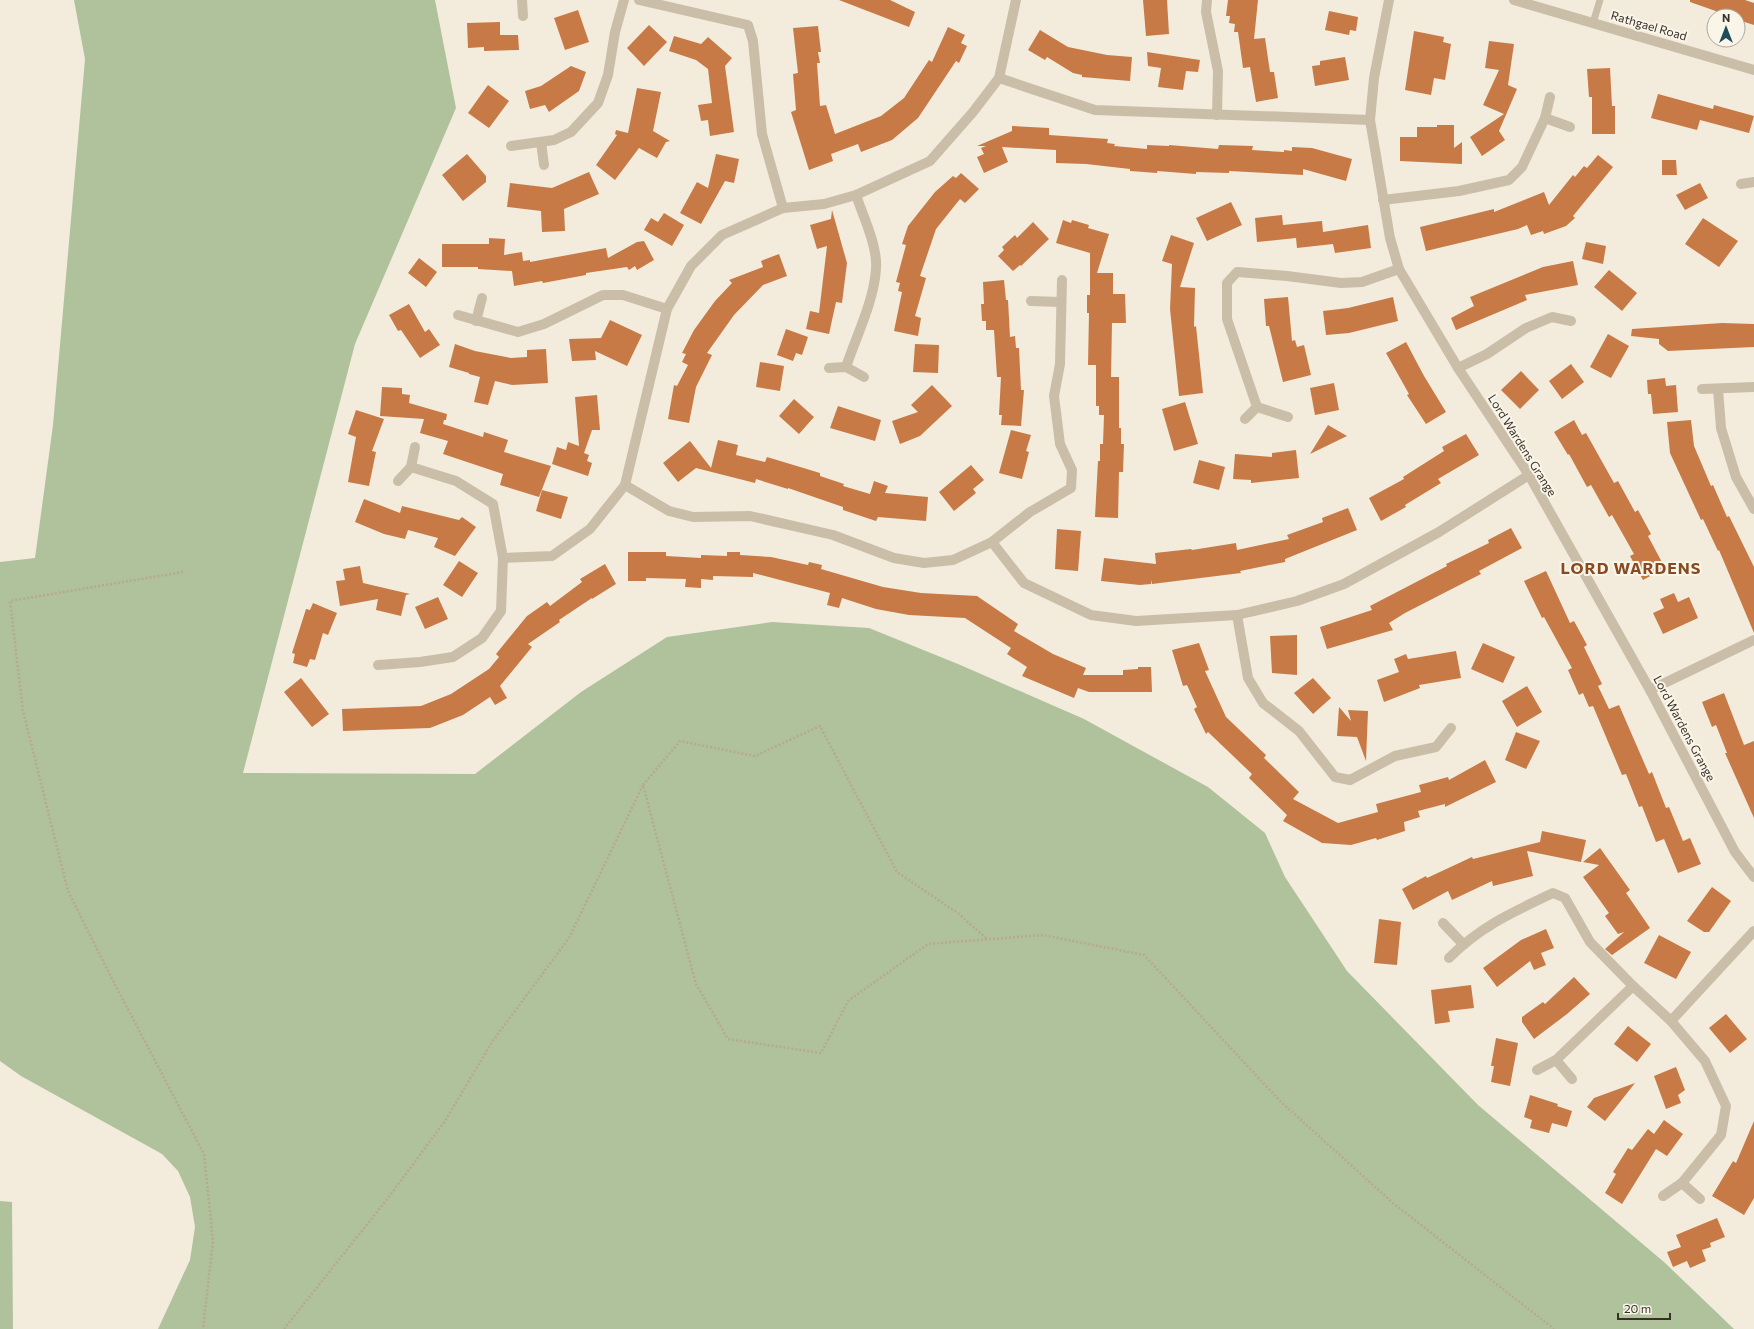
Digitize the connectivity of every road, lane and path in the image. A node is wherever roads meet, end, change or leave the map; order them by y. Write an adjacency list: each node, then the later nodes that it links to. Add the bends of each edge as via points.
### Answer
1 (522, 0): 9 (street)
2 (624, 0): 18 (street, via 615,32 608,75 598,102 571,132 554,140)
3 (639, 0): 25 (street, via 748,25 753,40 762,134)
4 (1016, 0): 12 (street)
5 (1207, 0): 14 (street, via 1206,12 1218,71)
6 (1389, 0): 16 (street, Lord Wardens Grange, via 1374,78)
7 (1514, 0): 10 (street, Rathgael Road)
8 (1600, 0): 10 (lane)
9 (523, 16)
10 (1594, 23): 11 (street, Rathgael Road)
11 (1754, 70)
12 (999, 78): 14 (street, via 1095,110); 23 (street, via 930,161)
13 (1550, 97): 15 (street)
14 (1217, 115): 16 (street)
15 (1545, 118): 17 (street); 24 (street, via 1522,167 1510,180 1459,191)
16 (1370, 120): 24 (street, Lord Wardens Grange)
17 (1570, 127)
18 (541, 142): 19 (street); 20 (street)
19 (511, 146)
20 (544, 165)
21 (1754, 182): 22 (street)
22 (1741, 184)
23 (856, 195): 25 (street, via 824,204); 35 (street, via 874,251 876,269 870,298)
24 (1383, 200): 26 (street, Lord Wardens Grange)
25 (783, 208): 31 (street, via 722,236 691,266)
26 (1399, 268): 37 (street, Lord Wardens Grange); 42 (street, via 1362,282 1341,283 1237,272 1227,283 1227,319)
27 (1062, 280): 30 (street)
28 (482, 298): 33 (street)
29 (1031, 301): 30 (street)
30 (1061, 302): 51 (street, via 1060,364 1054,396 1060,444 1072,470 1071,488 1030,512)
31 (667, 309): 33 (street, via 623,295 603,295 544,324 518,332); 49 (street)
32 (458, 316): 33 (street)
33 (476, 321)
34 (1572, 321): 37 (street, via 1552,317 1526,328 1487,354)
35 (846, 367): 36 (street); 38 (street)
36 (829, 368)
37 (1458, 368): 47 (street, Lord Wardens Grange)
38 (864, 378)
39 (1754, 387): 41 (street)
40 (1702, 389): 41 (street)
41 (1718, 389): 50 (street, via 1721,428 1736,476)
42 (1257, 407): 43 (street); 44 (street)
43 (1288, 417)
44 (1245, 419)
45 (415, 447): 46 (street)
46 (411, 467): 48 (street); 52 (street, via 456,481 494,504)
47 (1529, 475): 54 (street, via 1439,532 1344,584 1297,601); 57 (street, Lord Wardens Grange)
48 (398, 481)
49 (625, 485): 51 (street, via 669,511 693,517 750,516 833,535 894,558 924,563 953,560); 52 (street, via 590,529 552,556)
50 (1754, 509)
51 (992, 542): 54 (street, via 1024,583 1091,615 1136,621)
52 (503, 558): 56 (street, via 501,611 482,638 453,657)
53 (183, 572): 74 (path, via 10,601 23,712 68,891 108,973 204,1154 213,1241)
54 (1237, 615): 58 (street, via 1248,678 1264,702 1299,731 1335,777 1350,780 1395,756 1436,747)
55 (1754, 640): 57 (street)
56 (378, 665)
57 (1650, 690): 60 (street, Lord Wardens Grange, via 1735,852)
58 (1451, 728)
59 (643, 785): 63 (path, via 680,741 756,756 820,726 897,872 959,914); 63 (path, via 696,984 728,1039 821,1053 848,1001 928,944); 75 (path, via 569,938 492,1042 445,1121 388,1198)
60 (1754, 877)
61 (1443, 923): 64 (street)
62 (1754, 931): 67 (street)
63 (987, 940): 76 (path, via 1043,935 1144,955 1281,1102 1393,1203)
64 (1463, 944): 65 (street); 66 (street, via 1502,917 1553,893 1565,898 1590,942)
65 (1449, 958)
66 (1633, 986): 67 (street); 68 (street)
67 (1671, 1022): 71 (street, via 1705,1062 1726,1106 1720,1135)
68 (1556, 1060): 69 (street); 70 (street)
69 (1537, 1070)
70 (1572, 1079)
71 (1682, 1183): 72 (street); 73 (street)
72 (1663, 1196)
73 (1700, 1199)
74 (203, 1329)
75 (284, 1329)
76 (1554, 1329)

